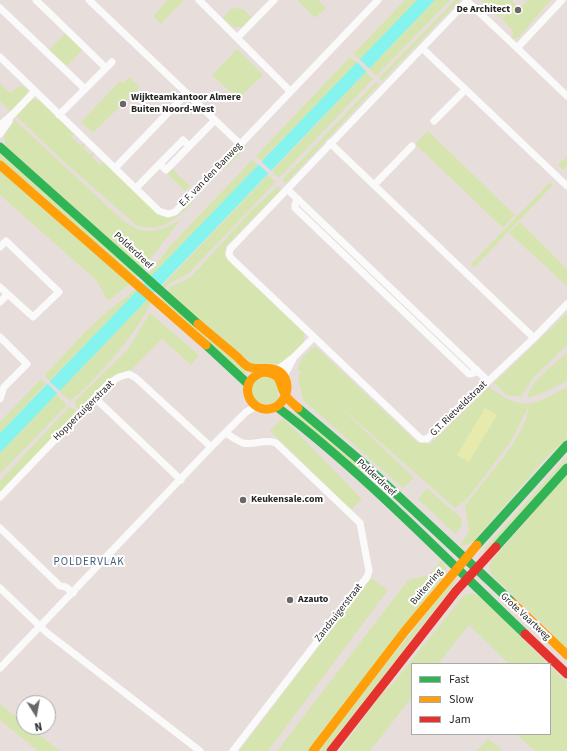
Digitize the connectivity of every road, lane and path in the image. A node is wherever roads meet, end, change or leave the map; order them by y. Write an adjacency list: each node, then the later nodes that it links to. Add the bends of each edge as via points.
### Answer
1 (36, 0): 14 (street)
2 (89, 0): 19 (street)
3 (198, 0): 9 (street)
4 (274, 0): 9 (street)
5 (378, 0): 18 (street, E.F. van den Banweg)
6 (562, 0): 11 (street)
7 (467, 2): 10 (street); 11 (street)
8 (0, 8): 15 (street)
9 (237, 38): 18 (street)
10 (422, 48): 17 (street); 27 (street)
11 (517, 48): 20 (street)
12 (0, 57): 16 (street, E.F. van den Banweg)
13 (112, 62): 14 (street)
14 (106, 68): 15 (street)
15 (84, 89): 22 (street)
16 (35, 90): 21 (street); 22 (street, E.F. van den Banweg)
17 (465, 90): 24 (street); 40 (street)
18 (290, 91): 28 (street, E.F. van den Banweg)
19 (187, 94): 23 (street); 38 (street)
20 (567, 96)
21 (12, 115): 25 (street); 26 (street)
22 (59, 115): 38 (street, E.F. van den Banweg)
23 (214, 120): 28 (street); 29 (street)
24 (434, 121)
25 (0, 125)
26 (0, 134)
27 (330, 143): 39 (street); 42 (street)
28 (240, 144): 41 (street, E.F. van den Banweg, via 173,213 162,213)
29 (189, 146): 32 (street, via 183,140); 33 (street)
30 (412, 146): 39 (street)
31 (0, 147): 51 (main road, Polderdreef, via 51,190 170,300 249,367 269,367)
32 (176, 147): 33 (street); 34 (street)
33 (182, 153): 35 (street)
34 (169, 155): 35 (street); 36 (street)
35 (175, 161): 36 (street, via 166,170)
36 (160, 164): 41 (street)
37 (0, 165): 53 (main road)
38 (115, 168): 41 (street, E.F. van den Banweg)
39 (374, 185): 50 (street)
40 (567, 186)
41 (136, 188)
42 (288, 190): 49 (street, G.T. Rietveldstraat, via 230,249 229,254); 52 (street)
43 (0, 247): 45 (street, via 6,241 59,292 33,318)
44 (0, 287): 45 (street)
45 (7, 295): 46 (street)
46 (0, 302)
47 (567, 304): 50 (street, G.T. Rietveldstraat)
48 (0, 337): 56 (street, via 27,364 4,387)
49 (313, 338): 51 (street); 52 (street, G.T. Rietveldstraat, via 421,439 427,439)
50 (534, 338): 52 (street, G.T. Rietveldstraat)
51 (278, 373): 53 (main road, via 258,372); 54 (main road)
52 (488, 381)
53 (247, 383): 57 (main road, via 247,393)
54 (286, 396): 58 (main road); 66 (main road, Polderdreef)
55 (95, 398): 61 (street, Hopperzuigerstraat, via 108,384 129,374); 63 (street); 64 (street, Hopperzuigerstraat)
56 (0, 399)
57 (254, 404): 58 (main road, via 269,409); 59 (street)
58 (276, 407): 68 (main road, Polderdreef, via 355,472)
59 (226, 433): 61 (street); 77 (street, Zandzuigerstraat, via 245,444 258,441 276,442 360,523 368,571 367,577)
60 (567, 445): 66 (main road, Buitenring)
61 (211, 447): 63 (street)
62 (567, 468): 67 (main road)
63 (181, 480): 71 (street)
64 (0, 497)
65 (0, 528): 71 (street, via 60,586)
66 (466, 558): 67 (main road, Polderdreef); 68 (main road, Buitenring)
67 (476, 567): 69 (main road); 73 (main road, Grote Vaartweg)
68 (456, 570): 69 (main road, Polderdreef); 78 (main road, Buitenring)
69 (468, 578): 75 (main road, Grote Vaartweg); 79 (main road)
70 (0, 588): 72 (street)
71 (73, 593): 72 (street)
72 (40, 627): 74 (street); 76 (street)
73 (567, 655)
74 (0, 668)
75 (567, 674)
76 (200, 751)
77 (233, 751)
78 (312, 751)
79 (331, 751)

